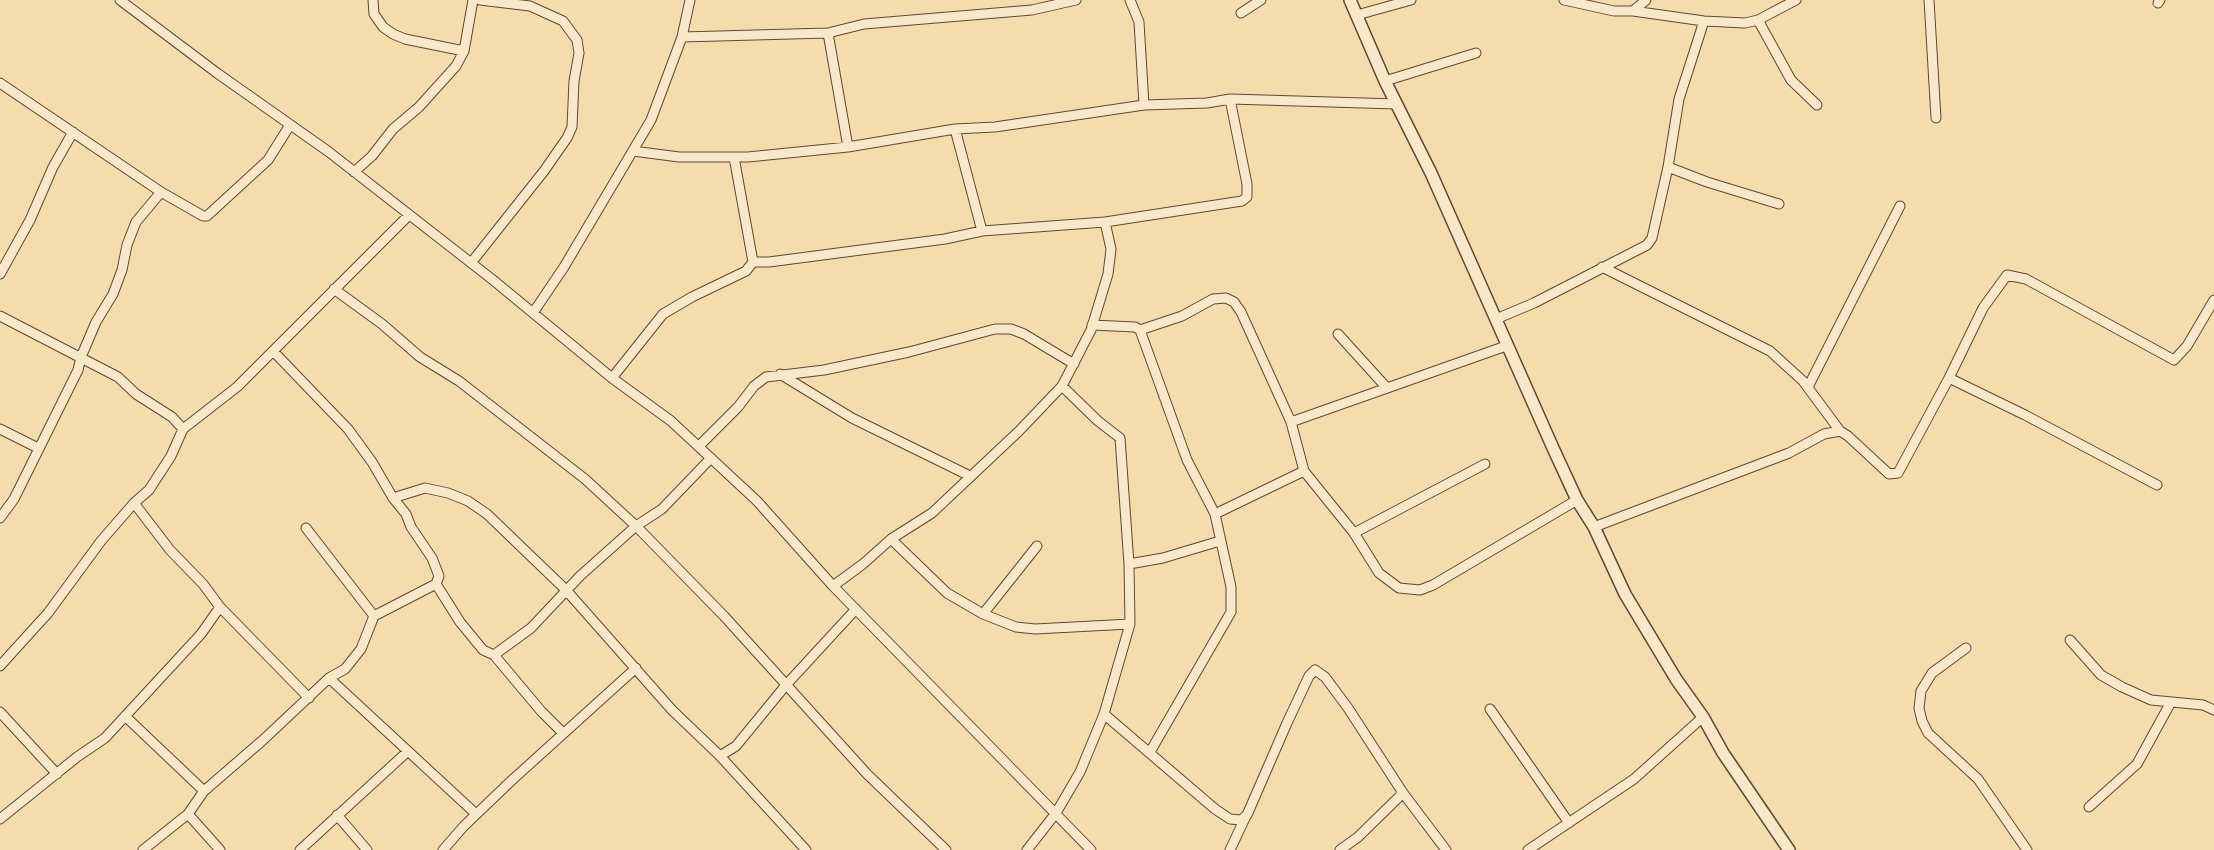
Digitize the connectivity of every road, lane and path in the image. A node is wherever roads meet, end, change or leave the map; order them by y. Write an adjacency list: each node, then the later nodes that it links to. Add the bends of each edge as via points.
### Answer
1 (120, 0): 31 (street)
2 (373, 0): 22 (street, via 374,14 393,34)
3 (473, 0): 22 (street)
4 (480, 0): 46 (street, via 530,6 556,17 572,30 579,53 572,126 567,138)
5 (690, 0): 21 (street)
6 (1076, 0): 20 (street, via 1032,10 864,24)
7 (1130, 0): 28 (street, via 1139,22)
8 (1261, 0): 16 (street)
9 (1350, 0): 17 (street)
10 (1411, 0): 17 (street)
11 (1565, 0): 15 (street, via 1614,11)
12 (1646, 0): 15 (street)
13 (1796, 0): 18 (street)
14 (1929, 0): 30 (street)
15 (1633, 11): 19 (street)
16 (1241, 13)
17 (1357, 15): 24 (street)
18 (1758, 20): 19 (street, via 1745,23); 29 (street, via 1791,80)
19 (1704, 22): 37 (street, via 1679,99)
20 (828, 33): 21 (street); 34 (street)
21 (682, 37): 35 (street, via 660,100)
22 (464, 50): 38 (street, via 450,74)
23 (1476, 54): 24 (street)
24 (1385, 81): 27 (street)
25 (0, 83): 33 (street)
26 (1230, 100): 27 (street); 28 (street); 43 (street, via 1247,184 1246,197 1234,203)
27 (1397, 104): 53 (street)
28 (1144, 105): 32 (street, via 995,127)
29 (1817, 105)
30 (1936, 118)
31 (290, 125): 38 (street); 39 (street, via 268,160 207,216)
32 (956, 129): 34 (street); 44 (street)
33 (73, 132): 39 (street); 48 (street)
34 (848, 147): 36 (street)
35 (633, 151): 36 (street, via 679,157); 51 (street)
36 (734, 157): 45 (street)
37 (1668, 167): 40 (street); 47 (street, via 1652,238 1647,245)
38 (354, 172): 42 (street)
39 (161, 192): 59 (street, via 136,222 126,245 122,270 113,294)
40 (1779, 204)
41 (1900, 206): 65 (street)
42 (409, 215): 46 (street); 49 (street)
43 (1105, 222): 44 (street); 54 (street, via 1111,249 1108,274)
44 (982, 230): 45 (street, via 945,239)
45 (753, 262): 62 (street, via 746,272 692,296 664,314)
46 (471, 263): 51 (street)
47 (1602, 267): 53 (street); 65 (street, via 1770,351)
48 (0, 274)
49 (334, 288): 58 (street); 83 (street, via 420,357 459,381 585,479)
50 (2214, 300): 63 (street, via 2187,346 2174,360 2026,279 2007,275 1983,308)
51 (533, 313): 62 (street)
52 (0, 316): 59 (street)
53 (1496, 319): 57 (street)
54 (1092, 325): 55 (street); 60 (street)
55 (1140, 330): 67 (street, via 1182,316 1213,299 1226,298 1234,302); 81 (street, via 1187,460)
56 (1338, 334): 66 (street)
57 (1506, 346): 66 (street); 79 (street)
58 (273, 352): 69 (street, via 237,388); 78 (street, via 348,429)
59 (81, 357): 69 (street, via 118,377); 72 (street, via 78,370)
60 (1074, 364): 61 (street, via 1024,334 1011,329 995,329 824,370); 64 (street)
61 (780, 374): 71 (street, via 766,377 754,386); 76 (street, via 852,418)
62 (612, 378): 71 (street, via 671,420)
63 (1949, 378): 70 (street, via 1894,475 1883,470); 77 (street)
64 (1062, 386): 76 (street); 90 (street, via 1120,438)
65 (1808, 387): 70 (street)
66 (1386, 388): 67 (street)
67 (1291, 422): 75 (street)
68 (0, 429): 72 (street)
69 (183, 429): 80 (street, via 171,456 149,490)
70 (1840, 432): 84 (street, via 1824,434 1789,453)
71 (699, 446): 73 (street)
72 (38, 448): 82 (street, via 14,499)
73 (711, 458): 83 (street, via 662,508); 92 (street, via 757,501)
74 (1485, 464): 86 (street)
75 (1304, 471): 81 (street); 86 (street)
76 (970, 476): 87 (street, via 932,513)
77 (2157, 485)
78 (392, 498): 91 (street, via 406,514 432,558 439,576); 93 (street, via 425,488 468,501 487,514)
79 (1577, 500): 84 (street); 86 (street, via 1455,574 1420,590 1399,588 1379,573)
80 (134, 503): 94 (street); 102 (street, via 101,541 48,613)
81 (1215, 514): 88 (street)
82 (0, 518)
83 (636, 526): 93 (street); 105 (street, via 724,616)
84 (1594, 526): 113 (street, via 1624,594)
85 (306, 528): 97 (street)
86 (1354, 533)
87 (891, 539): 92 (street); 96 (street, via 947,593)
88 (1220, 541): 90 (street, via 1163,558); 116 (street, via 1231,587 1231,612)
89 (1037, 546): 96 (street)
90 (1129, 564): 98 (street)
91 (436, 584): 97 (street); 101 (street, via 460,622 483,650)
92 (833, 586): 95 (street)
93 (566, 590): 101 (street, via 531,628); 103 (street)
94 (220, 607): 106 (street); 112 (street, via 201,634)
95 (856, 609): 105 (street); 122 (street)
96 (983, 614): 98 (street, via 1016,627 1035,629)
97 (374, 616): 104 (street, via 361,649 345,669)
98 (1130, 624): 111 (street)
99 (2070, 640): 107 (street, via 2101,675 2151,700)
100 (1966, 648): 143 (street, via 1932,673 1921,690 1919,708 1922,721 1928,733 1978,779)
101 (494, 655): 114 (street)
102 (0, 666)
103 (636, 668): 114 (street); 117 (street, via 672,710)
104 (329, 678): 106 (street); 115 (street)
105 (786, 686): 117 (street, via 736,746); 135 (street, via 867,774)
106 (309, 698): 119 (street)
107 (2171, 702): 109 (street, via 2203,705); 121 (street, via 2137,764)
108 (1490, 709): 128 (street)
109 (2214, 710)
110 (0, 712): 118 (street)
111 (1104, 714): 116 (street); 122 (street, via 1080,772)
112 (125, 716): 118 (street, via 105,738); 119 (street)
113 (1703, 717): 128 (street, via 1634,779); 142 (street, via 1723,753)
114 (563, 734): 124 (street)
115 (407, 752): 124 (street); 126 (street)
116 (1150, 752): 125 (street, via 1230,819 1241,820)
117 (720, 756): 134 (street)
118 (57, 774): 127 (street)
119 (204, 791): 123 (street)
120 (1403, 792): 125 (street, via 1348,708 1315,670 1309,676); 139 (street, via 1358,837); 140 (street)
121 (2089, 807)
122 (1056, 813): 136 (street); 137 (street)
123 (188, 814): 129 (street); 130 (street)
124 (476, 814): 133 (street)
125 (1247, 814): 138 (street)
126 (337, 815): 131 (street); 132 (street)
127 (0, 819)
128 (1569, 823): 141 (street)
129 (143, 850)
130 (220, 850)
131 (300, 850)
132 (367, 850)
133 (443, 850)
134 (806, 850)
135 (946, 850)
136 (1027, 850)
137 (1091, 850)
138 (1230, 850)
139 (1340, 850)
140 (1446, 850)
141 (1528, 850)
142 (1789, 850)
143 (2027, 850)

